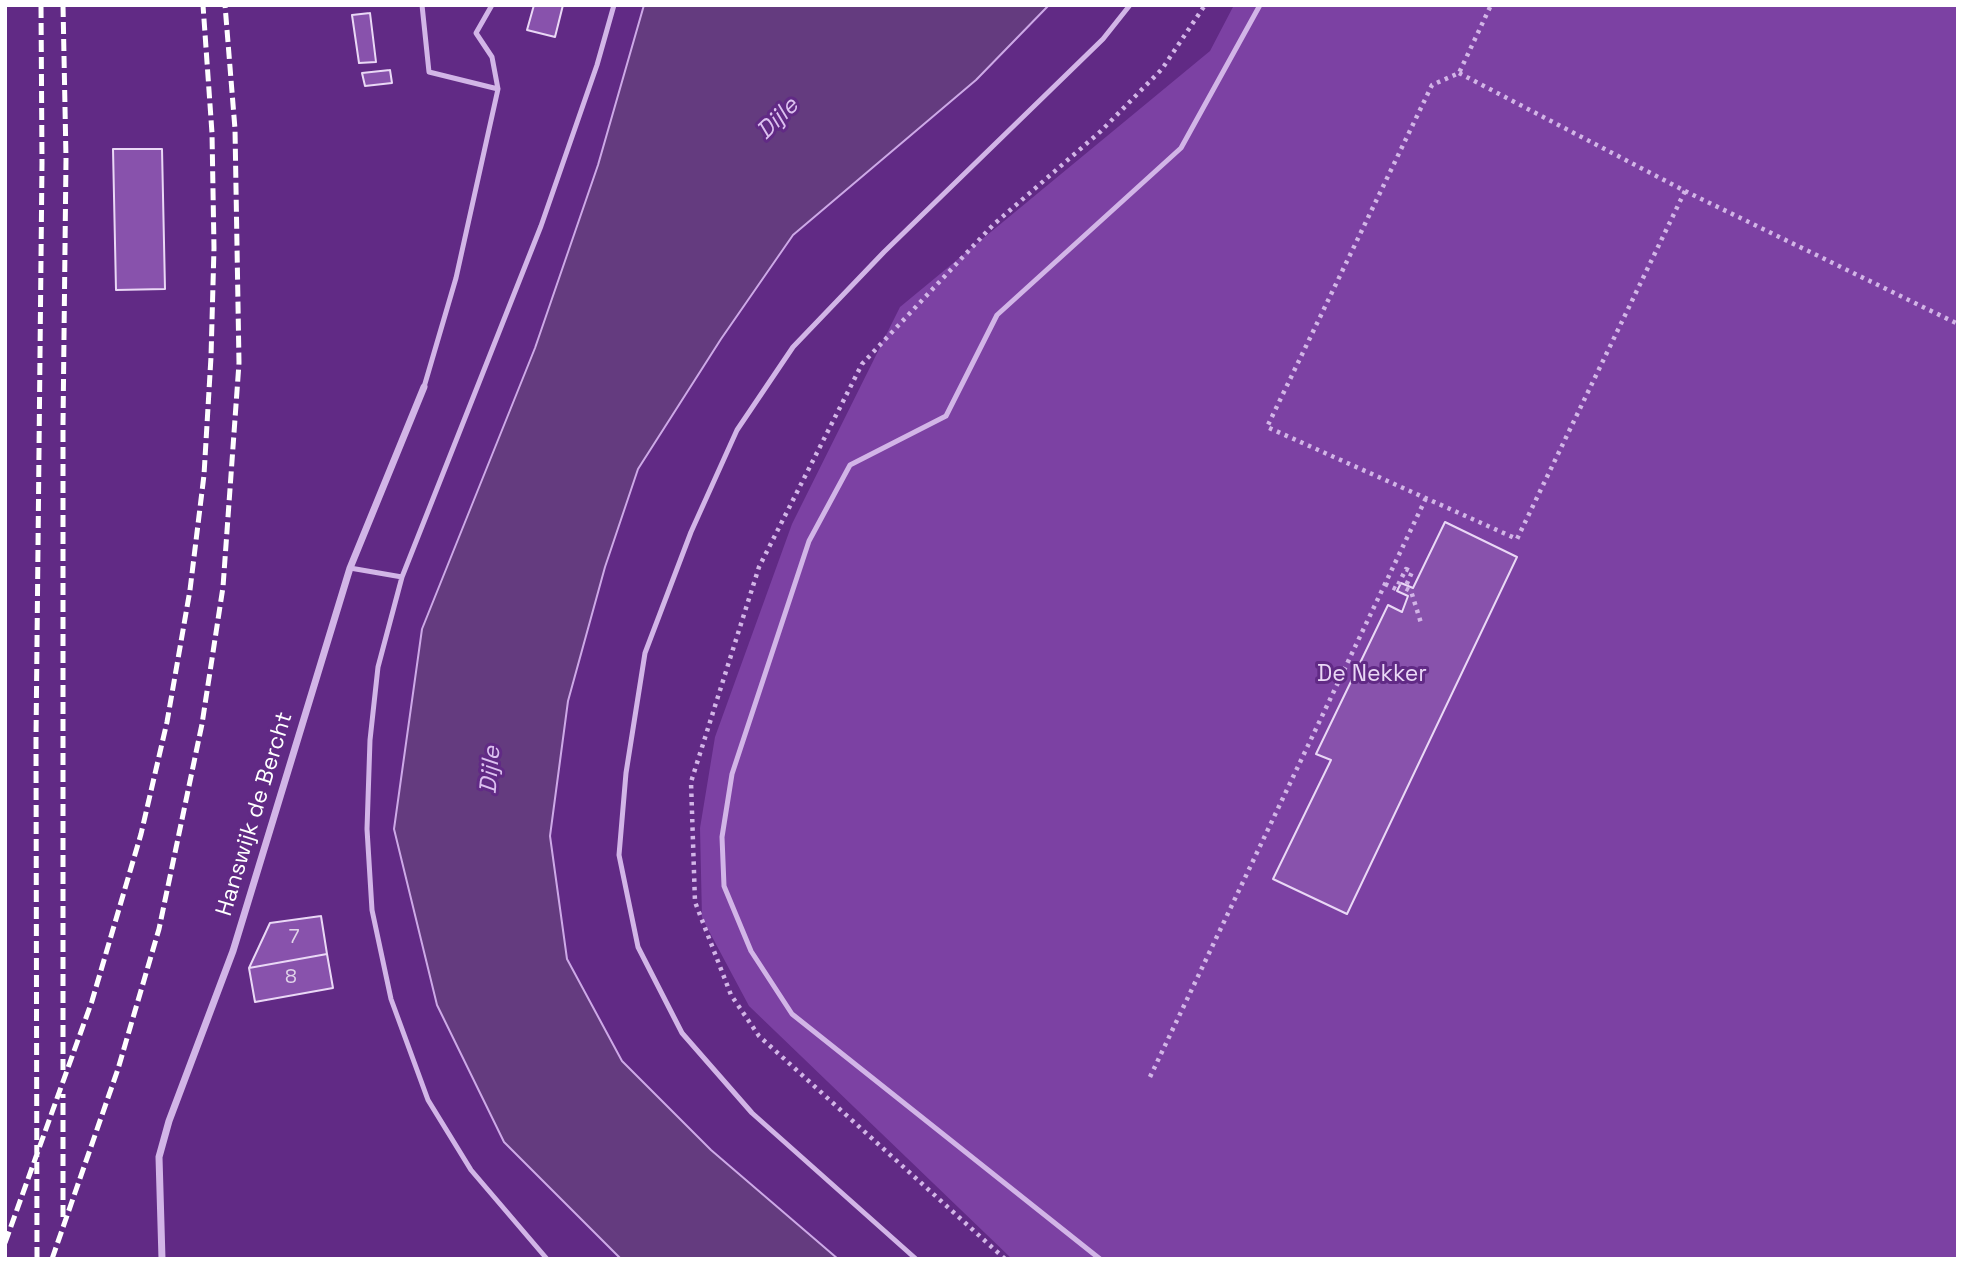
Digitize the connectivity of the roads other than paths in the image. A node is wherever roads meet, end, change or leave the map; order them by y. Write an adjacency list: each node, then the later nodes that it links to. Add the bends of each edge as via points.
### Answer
1 (422, 5): 6 (lane, via 429,72)
2 (492, 5): 6 (lane, via 476,33 492,58)
3 (614, 5): 9 (lane, via 541,226)
4 (1130, 5): 12 (lane, via 1103,39 793,347 737,430 691,532 645,653 626,773 619,855 638,947 682,1033 752,1113)
5 (1260, 5): 13 (lane, via 1181,148 997,315 946,416 850,465 808,541 732,774 722,838 724,886 751,951 792,1014)
6 (498, 89): 7 (lane, via 456,278)
7 (424, 387): 8 (street, Hanswijk de Bercht)
8 (350, 568): 9 (lane); 10 (street, Hanswijk de Bercht, via 233,951 162,1145)
9 (402, 577): 11 (lane, via 378,667 367,829 375,923 391,999 428,1100 471,1170)
10 (162, 1259)
11 (547, 1259)
12 (916, 1259)
13 (1100, 1259)

